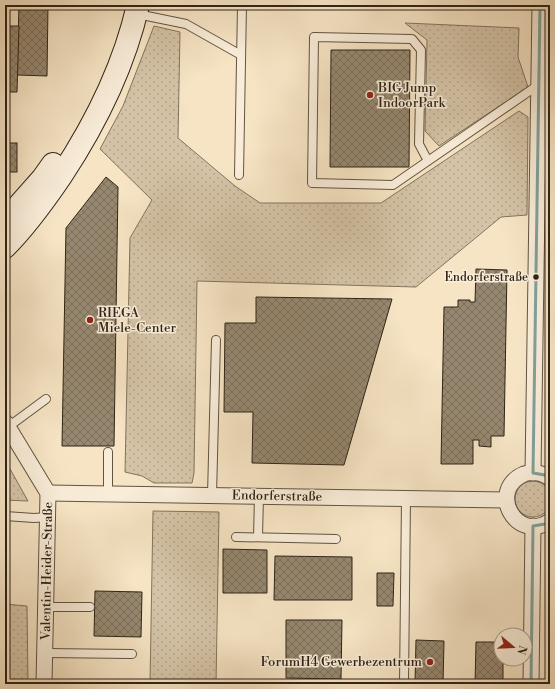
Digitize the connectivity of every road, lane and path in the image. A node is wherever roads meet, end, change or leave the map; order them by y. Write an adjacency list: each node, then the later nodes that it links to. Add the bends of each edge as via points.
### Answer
1 (242, 5): 4 (lane)
2 (540, 5): 5 (street)
3 (133, 8): 4 (lane, via 186,24); 8 (main road, via 91,98 57,158); 9 (main road, via 118,70 95,120 37,212)
4 (241, 55): 7 (lane)
5 (539, 84): 6 (lane); 14 (street)
6 (428, 161): 6 (lane, via 419,144 421,50 412,39 314,37 312,183 393,185)
7 (239, 175)
8 (5, 221)
9 (5, 247)
10 (216, 340): 18 (lane)
11 (46, 399): 12 (lane)
12 (6, 424): 16 (street, Valentin-Heider-Straße)
13 (108, 452): 17 (lane)
14 (533, 472): 15 (street); 21 (street, via 519,476 512,483)
15 (550, 478)
16 (48, 493): 17 (street, Endorferstraße); 23 (street, Valentin-Heider-Straße)
17 (108, 494): 18 (street, Endorferstraße)
18 (212, 495): 19 (street, Endorferstraße)
19 (259, 496): 20 (street, Endorferstraße); 27 (lane)
20 (406, 498): 21 (street, Endorferstraße); 34 (lane)
21 (506, 500): 25 (street, via 512,516 527,526)
22 (5, 516): 23 (lane)
23 (48, 517): 29 (street, Valentin-Heider-Straße)
24 (550, 520): 25 (street, via 545,524)
25 (533, 526): 35 (street)
26 (236, 537): 27 (lane)
27 (258, 537): 28 (lane)
28 (336, 539)
29 (46, 607): 30 (lane); 31 (street, Valentin-Heider-Straße)
30 (90, 607)
31 (45, 653): 32 (lane); 33 (street, Valentin-Heider-Straße)
32 (132, 654)
33 (44, 684)
34 (404, 684)
35 (531, 684)

